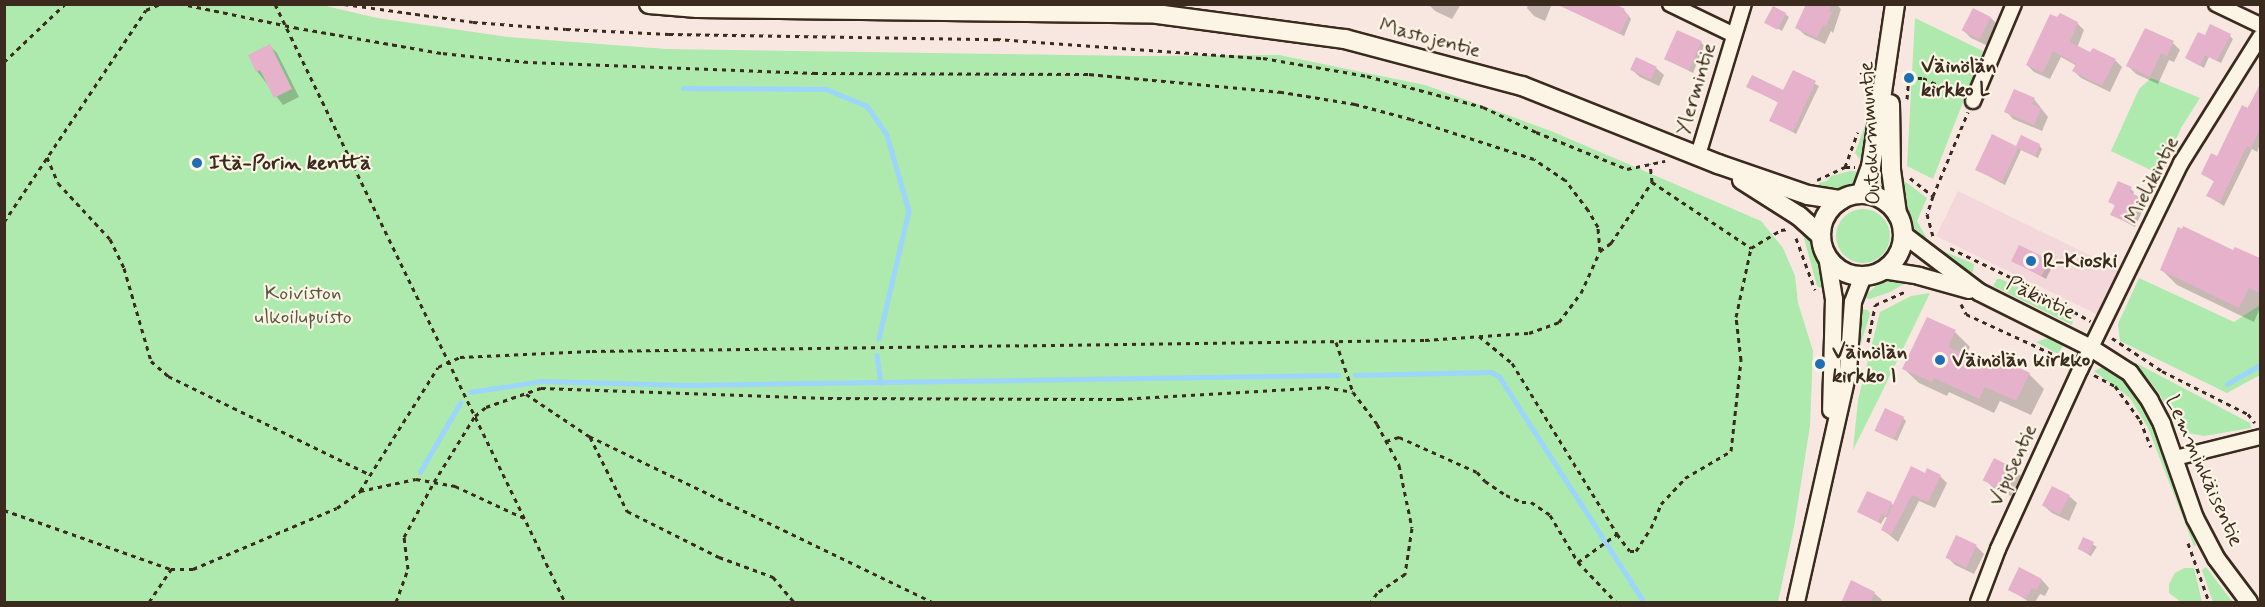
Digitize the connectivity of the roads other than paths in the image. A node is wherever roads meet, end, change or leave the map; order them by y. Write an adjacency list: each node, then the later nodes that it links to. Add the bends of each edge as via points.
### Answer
1 (649, 4): 12 (main road, Mastojentie, via 1157,15 1345,39 1522,86)
2 (1670, 4): 8 (street, Ylermintie)
3 (1744, 4): 8 (street, Ylermintie)
4 (1894, 4): 10 (main road, Outokummuntie)
5 (2014, 4): 11 (street)
6 (2216, 4): 7 (street)
7 (2260, 26)
8 (1734, 35): 12 (street, Ylermintie)
9 (2260, 37): 23 (street, Mielikintie, via 2181,163)
10 (1888, 49): 14 (main road, Outokummuntie, via 1871,167); 16 (main road, Outokummuntie, via 1891,170)
11 (1973, 101)
12 (1698, 155): 13 (main road, Mastojentie)
13 (1718, 164): 15 (main road, Mastojentie, via 1808,195); 18 (main road, Mastojentie, via 1799,216)
14 (1861, 194): 15 (main road); 16 (main road, via 1882,200)
15 (1841, 200): 18 (main road, via 1827,215)
16 (1897, 214): 17 (main road)
17 (1903, 234): 20 (main road, via 1898,255); 22 (street, Päkintie)
18 (1821, 236): 19 (main road)
19 (1827, 256): 21 (main road, via 1842,271); 25 (street, via 1834,299)
20 (1883, 270): 21 (main road); 22 (street, Päkintie)
21 (1863, 276): 25 (street, via 1853,302 1848,371)
22 (1979, 292): 23 (street, Päkintie)
23 (2087, 346): 26 (street, Lemminkäisentie, via 2130,373 2150,401); 28 (street, Vipusentie, via 2081,368 1998,549)
24 (2260, 437): 26 (street)
25 (1830, 447): 27 (street)
26 (2175, 458): 29 (street, Lemminkäisentie, via 2195,518 2216,558)
27 (1796, 603)
28 (1978, 603)
29 (2249, 603)

